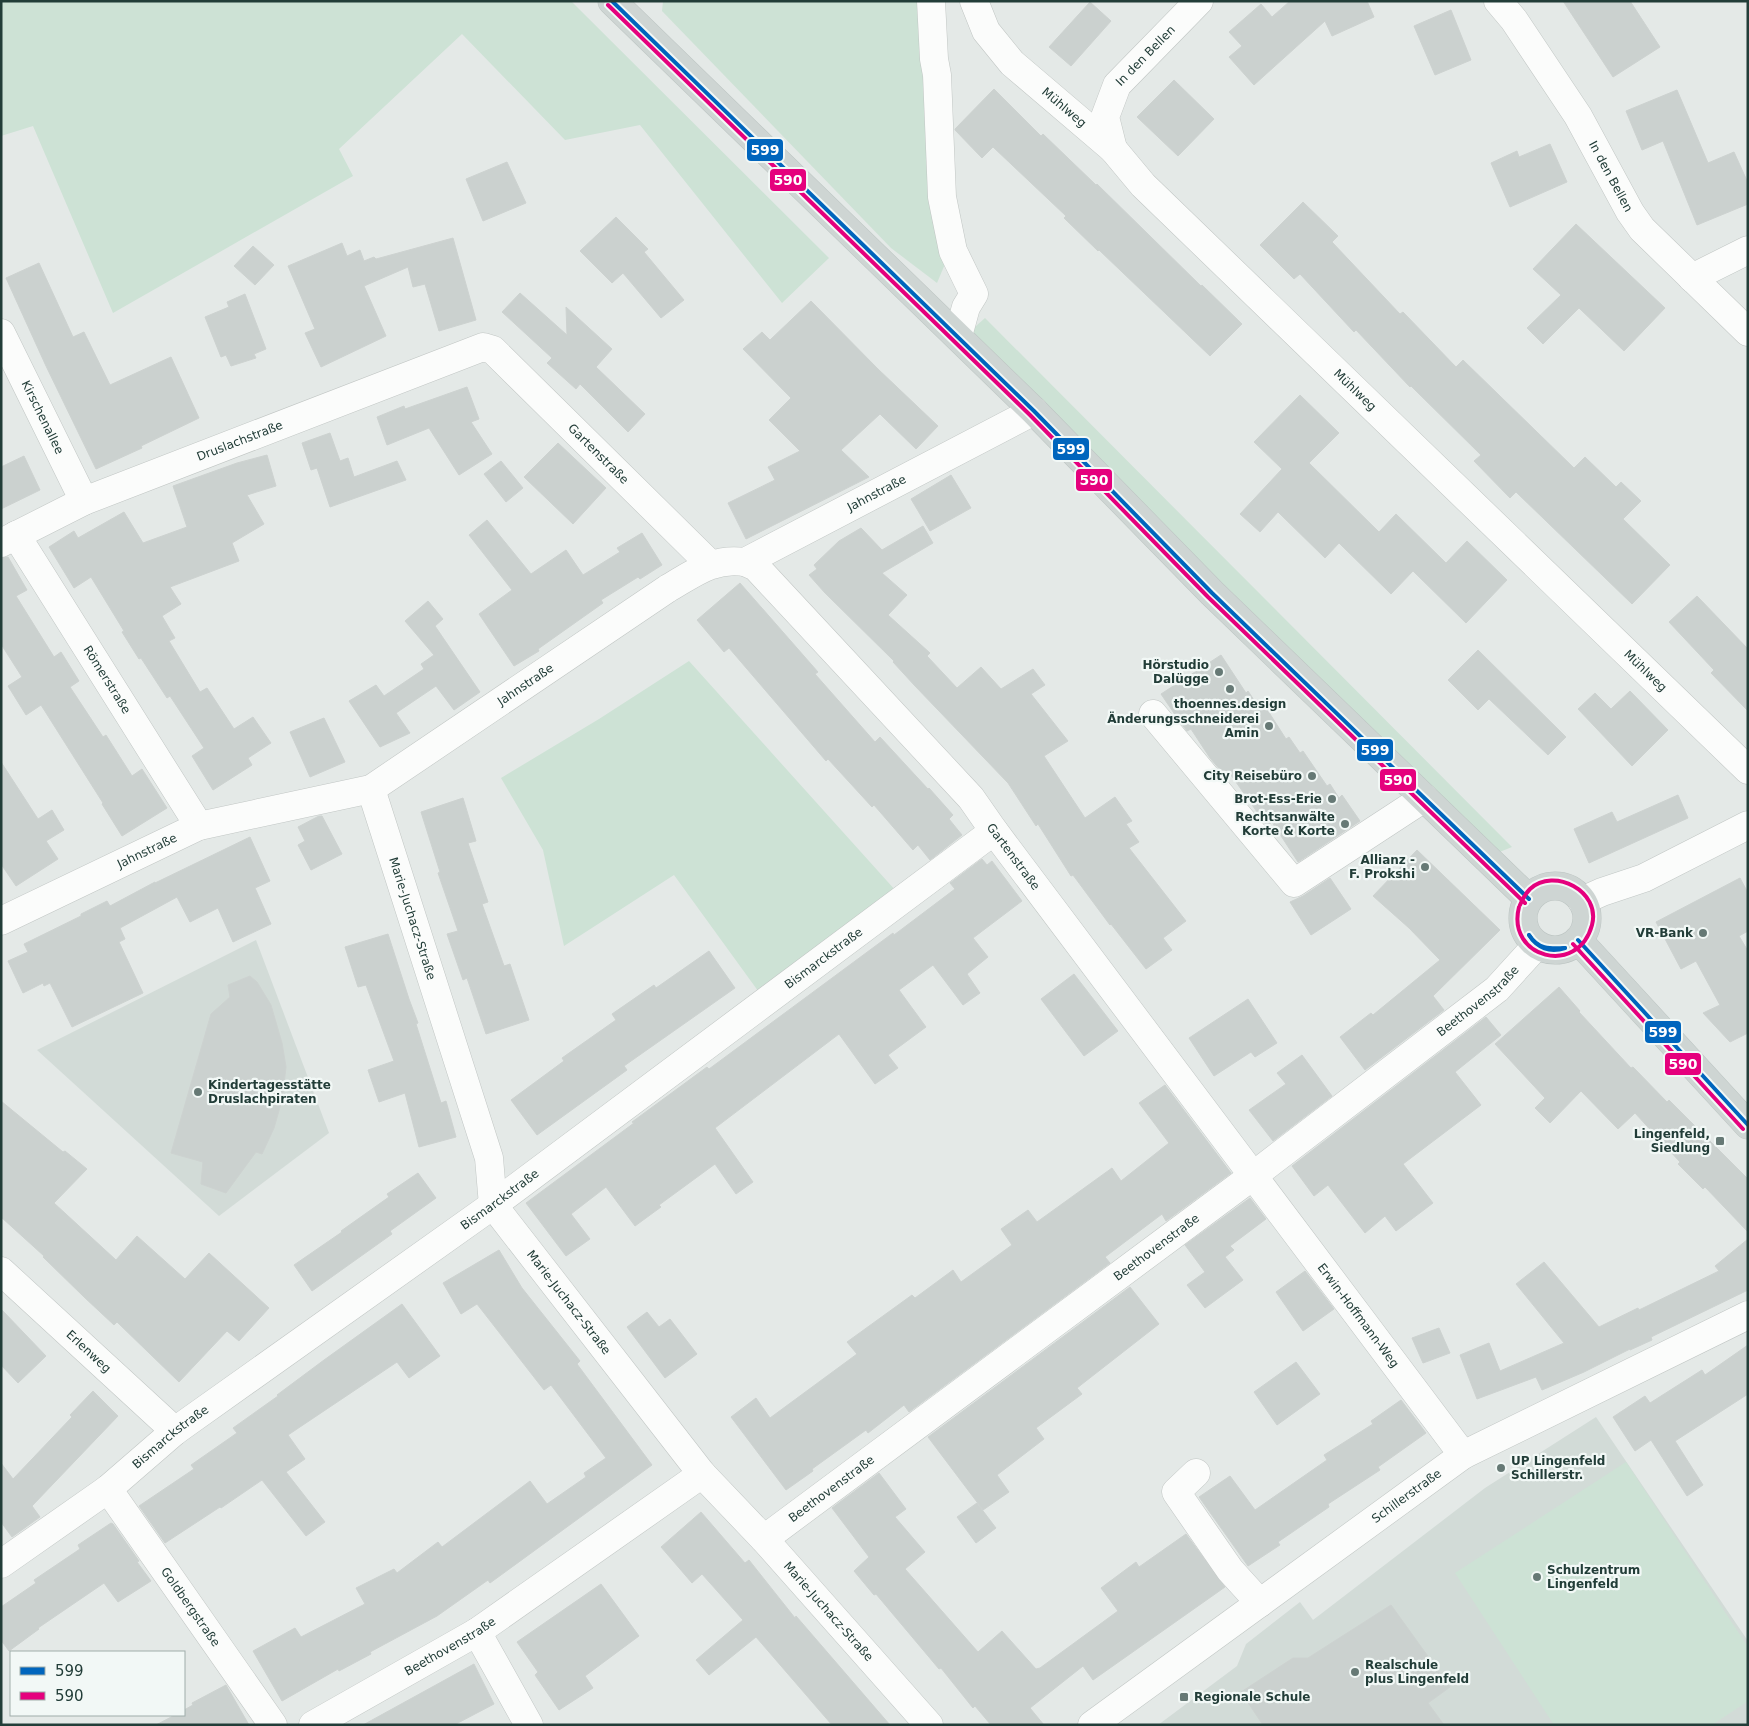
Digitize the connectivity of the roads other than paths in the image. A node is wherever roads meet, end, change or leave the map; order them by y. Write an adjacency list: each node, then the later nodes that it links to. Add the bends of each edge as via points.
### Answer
1 (612, 1): 11 (main road)
2 (930, 1): 11 (street, via 942,197 953,251 974,294 966,307)
3 (974, 1): 6 (street, Mühlweg, via 986,31 1012,63)
4 (1199, 1): 6 (street, In den Bellen, via 1117,85 1105,117)
5 (1498, 1): 8 (street, In den Bellen, via 1578,116 1630,212 1642,229)
6 (1113, 149): 19 (street, Mühlweg, via 1143,185)
7 (1748, 250): 8 (street)
8 (1692, 278): 9 (street, In den Bellen)
9 (1748, 332)
10 (1, 333): 14 (street, Kirschenallee)
11 (958, 336): 13 (main road)
12 (483, 347): 14 (street, Druslachstraße); 17 (street, Gartenstraße, via 493,350)
13 (1034, 411): 16 (street, Jahnstraße); 21 (main road, via 1212,593)
14 (84, 501): 15 (street, Druslachstraße)
15 (9, 539): 23 (street, Römerstraße)
16 (745, 562): 17 (street, Jahnstraße); 24 (street, Gartenstraße, via 756,567 971,798)
17 (710, 564): 20 (street, Jahnstraße, via 667,589)
18 (1153, 714): 21 (street, via 1294,882)
19 (1748, 770)
20 (371, 789): 23 (street, Jahnstraße); 32 (street, Marie-Juchacz-Straße, via 489,1158)
21 (1424, 798): 25 (main road)
22 (1748, 825): 26 (street, via 1644,878)
23 (199, 826): 27 (street, Jahnstraße)
24 (994, 831): 31 (street, Gartenstraße); 32 (street, Bismarckstraße)
25 (1529, 899): 26 (main road, via 1547,887 1558,887 1567,889); 29 (main road, via 1523,918 1525,929)
26 (1582, 901): 28 (main road, via 1587,921)
27 (5, 911)
28 (1578, 940): 29 (main road, via 1563,949 1545,949); 30 (main road)
29 (1537, 945): 31 (street, Beethovenstraße, via 1498,989)
30 (1748, 1125)
31 (1254, 1174): 36 (street, Erwin-Hoffmann-Weg); 40 (street, Beethovenstraße)
32 (493, 1205): 35 (street, Bismarckstraße); 38 (street, Marie-Juchacz-Straße)
33 (1, 1271): 35 (street, Erlenweg)
34 (1748, 1315): 36 (street, Schillerstraße)
35 (175, 1432): 39 (street, Bismarckstraße)
36 (1464, 1455): 42 (street, Schillerstraße)
37 (1196, 1473): 42 (street, via 1176,1492 1230,1570)
38 (702, 1474): 40 (street, Marie-Juchacz-Straße); 43 (street, Beethovenstraße)
39 (108, 1489): 41 (street, Bismarckstraße); 44 (street, Goldbergstraße)
40 (764, 1539): 47 (street, Marie-Juchacz-Straße)
41 (1, 1564)
42 (1260, 1603): 48 (street, Schillerstraße)
43 (477, 1632): 45 (street, Beethovenstraße); 46 (street)
44 (273, 1725)
45 (313, 1725)
46 (528, 1725)
47 (929, 1725)
48 (1092, 1725)

